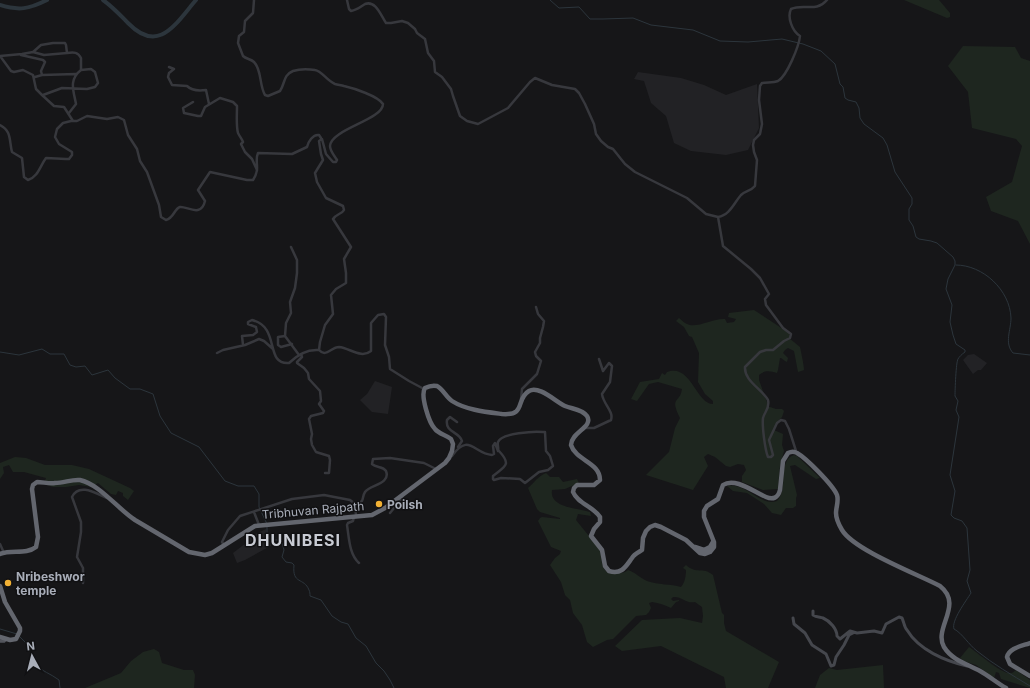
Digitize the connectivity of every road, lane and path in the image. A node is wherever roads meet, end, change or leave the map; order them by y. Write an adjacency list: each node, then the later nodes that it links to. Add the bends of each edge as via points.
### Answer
1 (254, 0): 20 (street, via 252,13 245,21 244,32 239,36 238,42 243,56 256,65 265,95 280,91 289,73 296,70 316,70 335,84 362,92 382,102 383,107 378,114 350,128 331,142 331,151 336,162 326,154)
2 (347, 0): 22 (street, via 351,11 371,3 377,7 386,22 408,23 425,39 428,53 434,61 435,72 451,89 459,113 467,121 481,123 508,108 535,78 560,87 572,88 583,100 596,134 613,149 624,164 640,175 683,196 706,214)
3 (827, 0): 22 (street, via 816,7 796,6 791,9 792,25 800,36 795,56 782,78 775,82 762,83 760,86 762,124 760,134 753,145 757,160 754,186 742,194 726,214)
4 (32, 52): 5 (street, via 44,55); 5 (street, via 42,45 60,42 66,44); 6 (street)
5 (67, 53): 9 (street, via 79,55)
6 (18, 54): 7 (street); 11 (street, via 43,60 45,62)
7 (0, 56): 12 (street, via 11,71 23,70)
8 (169, 67): 16 (street, via 174,69 169,72 168,77 172,85 187,86 199,91 206,90)
9 (81, 70): 10 (street); 13 (street, via 95,72 98,83 95,87 87,89)
10 (76, 74): 11 (street); 13 (street)
11 (42, 75): 12 (street)
12 (35, 77): 14 (street, via 36,89)
13 (72, 88): 14 (street, via 62,88); 17 (street, via 76,104)
14 (42, 95): 17 (street, via 54,106 64,107)
15 (192, 102): 16 (street, via 183,108 184,113 201,116)
16 (209, 104): 21 (street, via 220,98 237,106 237,127 242,139 241,144 252,158)
17 (69, 113): 18 (street)
18 (72, 121): 19 (street, via 60,125 55,135 59,144 72,152 70,157 60,160 46,158 40,170 28,180 24,177 22,158 12,152 9,132); 21 (street, via 89,116 107,119 118,117 124,120 128,135 146,170 163,219 172,218 180,208 193,211 201,208 205,202 198,188 210,172 250,181 254,179)
19 (0, 125)
20 (321, 138): 21 (street, via 319,134 314,135 306,147 292,154 258,153); 29 (street, via 319,140 323,160 316,171 316,179 326,198 344,206 343,212 333,219 351,247 344,259 346,282 331,295 333,314 325,326)
21 (257, 171)
22 (718, 217): 39 (street, via 723,246 760,278 769,294 765,299 766,305 783,328 791,334 790,338 773,350 760,352 745,370 753,384 768,400 769,406 763,418 767,455 773,456 770,440 777,423 781,420 789,429)
23 (291, 247): 25 (street, via 297,260 298,273)
24 (536, 307): 34 (street, via 544,321 540,343 535,352 541,361 537,374 520,393)
25 (285, 336): 26 (street); 26 (street, via 278,337 278,345 283,347)
26 (292, 344): 31 (street)
27 (243, 345): 28 (street, via 260,340); 28 (street, via 242,336 257,332 256,327 248,324 252,320 268,330); 30 (street)
28 (273, 350): 31 (street, via 276,358 286,363)
29 (319, 350): 31 (street); 33 (street, via 324,353 341,348 367,354 371,351 371,323 384,314 385,345 390,369)
30 (217, 353)
31 (300, 354): 42 (street, via 302,357 297,363 304,368 309,379 320,391 319,404 324,411 309,419 312,445 316,452 328,456 330,460 329,473)
32 (599, 359): 36 (street, via 603,371 609,364 612,366 610,382 602,394 612,417 611,420 594,428)
33 (424, 388): 34 (highway, via 438,387 453,402 472,409 510,414 517,412); 40 (highway, via 423,398 432,425 452,442 452,453)
34 (521, 406): 36 (highway, via 527,392 539,390 563,405 584,412 588,421)
35 (457, 422): 37 (street, via 450,418 447,424 449,430 461,438)
36 (584, 428): 39 (highway, via 573,438 572,447 576,454 596,468 600,480 597,484 577,485 573,492 600,517 600,522 591,536 602,550 605,566 608,570 616,572 626,567 633,556 642,550 644,534 652,526 662,527 686,540 700,553 709,553 715,545 704,511 718,499 723,485 734,483 771,499 775,498 780,490 784,458 788,452)
37 (458, 448): 38 (street, via 464,445 474,446 492,455 494,443); 40 (street)
38 (499, 451): 38 (street, via 507,461 504,468 493,476 494,480 520,479 525,483 539,472 553,466 546,451 545,432 522,433 501,438 498,441)
39 (796, 452): 63 (highway, via 834,489 838,499 837,520 849,539 864,549 940,586 945,591 949,606 942,634 943,644 954,658)
40 (443, 465): 41 (highway, Tribhuvan Rajpath)
41 (436, 469): 43 (highway, Tribhuvan Rajpath); 45 (street, via 424,463 390,458 373,459 374,466 386,472 385,480 367,490 362,502)
42 (325, 473)
43 (402, 494): 47 (street, via 402,498); 48 (highway, Tribhuvan Rajpath, via 375,514)
44 (110, 499): 51 (highway, Tribhuvan Rajpath, via 135,520 189,552 212,554); 52 (highway, Tribhuvan Rajpath, via 82,480 37,482 32,489 38,537 36,547); 54 (street, via 84,489 75,492 72,497 81,522 77,557 83,568)
45 (355, 505): 46 (street, via 350,500 324,495 292,499); 48 (street)
46 (254, 512): 49 (street); 51 (street, via 240,516 236,520 222,542)
47 (390, 513)
48 (355, 517): 49 (highway, Tribhuvan Rajpath); 53 (street, via 347,525 352,552)
49 (259, 525): 51 (highway, Tribhuvan Rajpath)
50 (0, 544): 52 (street)
51 (224, 546)
52 (2, 553)
53 (359, 563)
54 (83, 583)
55 (0, 586): 60 (highway, via 20,631 14,640)
56 (813, 611): 58 (street, via 813,615 824,618 835,628 840,639 850,631)
57 (792, 618): 58 (street, via 812,645 826,654 831,666 849,634)
58 (855, 633): 63 (street, via 882,633 886,624 899,617 902,618 907,631 922,646 948,661)
59 (0, 637): 60 (highway)
60 (6, 639): 61 (main road, via 4,642)
61 (0, 641)
62 (1030, 643): 64 (highway, via 1010,651 1007,658 1010,664)
63 (973, 668): 65 (highway)
64 (1030, 676)
65 (1006, 688)

